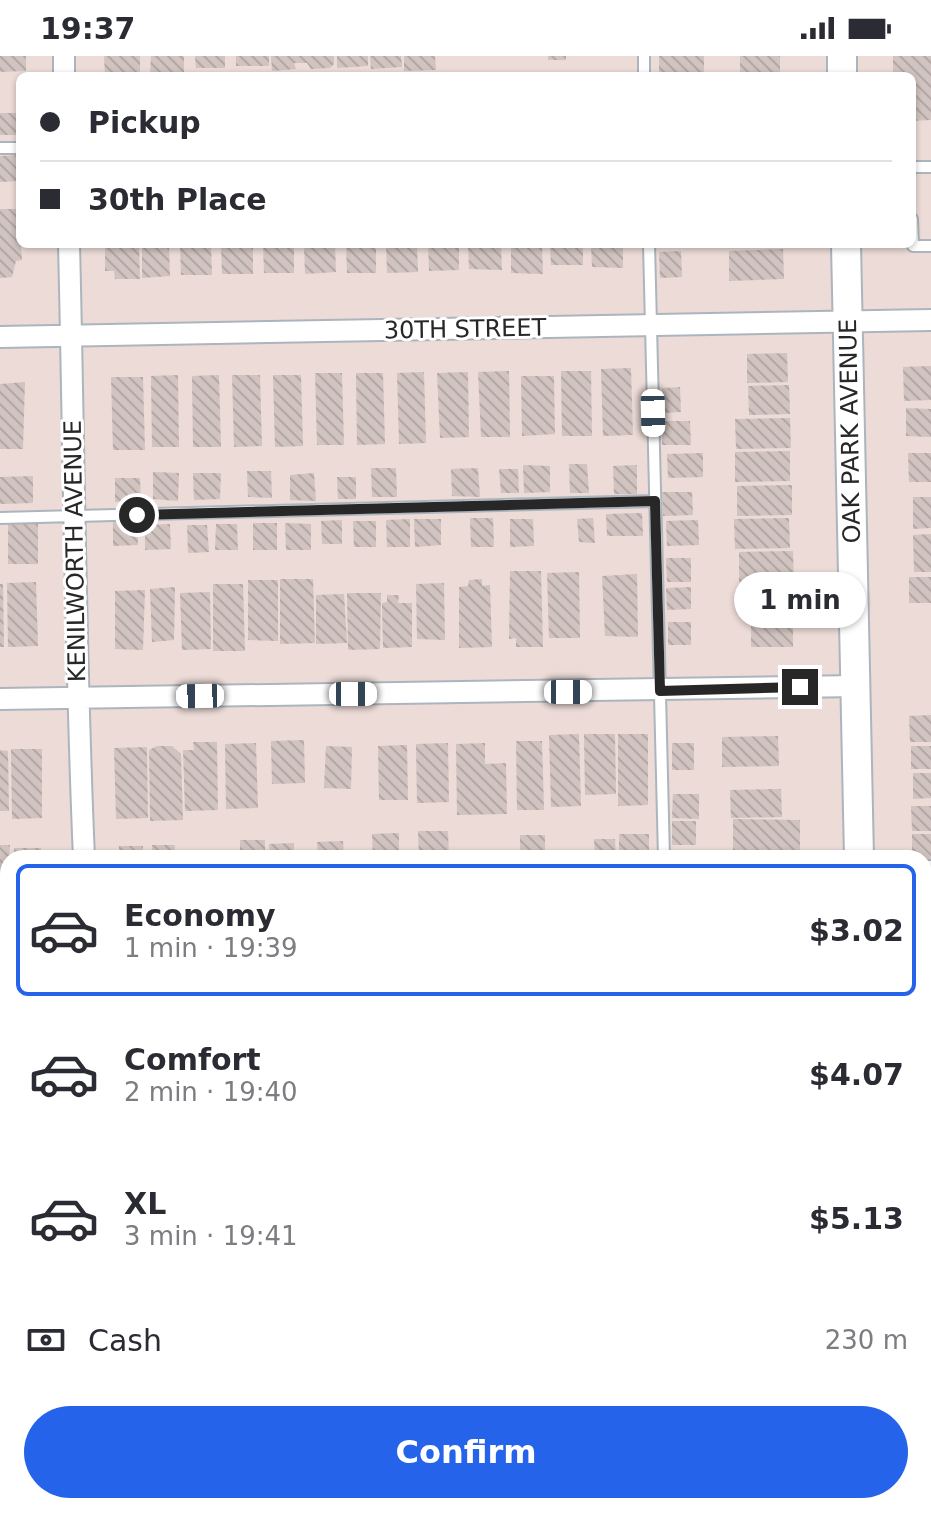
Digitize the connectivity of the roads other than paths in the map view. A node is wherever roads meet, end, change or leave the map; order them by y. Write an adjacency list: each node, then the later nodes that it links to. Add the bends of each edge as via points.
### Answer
1 (69, 248): 7 (street, KENILWORTH AVENUE)
2 (649, 248): 6 (lane)
3 (846, 248): 5 (street, OAK PARK AVENUE)
4 (931, 320): 5 (street, 30TH STREET)
5 (848, 321): 6 (street, 30TH STREET); 12 (street, OAK PARK AVENUE)
6 (651, 325): 7 (street, 30TH STREET); 9 (lane)
7 (71, 336): 8 (street, 30TH STREET); 10 (street, KENILWORTH AVENUE)
8 (0, 337)
9 (655, 501): 10 (lane); 13 (lane)
10 (76, 516): 11 (lane); 14 (street, KENILWORTH AVENUE)
11 (0, 518)
12 (856, 686): 13 (street); 18 (street, OAK PARK AVENUE)
13 (660, 691): 14 (street); 17 (lane)
14 (77, 697): 15 (street); 16 (street, KENILWORTH AVENUE)
15 (0, 699)
16 (84, 850)
17 (664, 850)
18 (859, 850)

